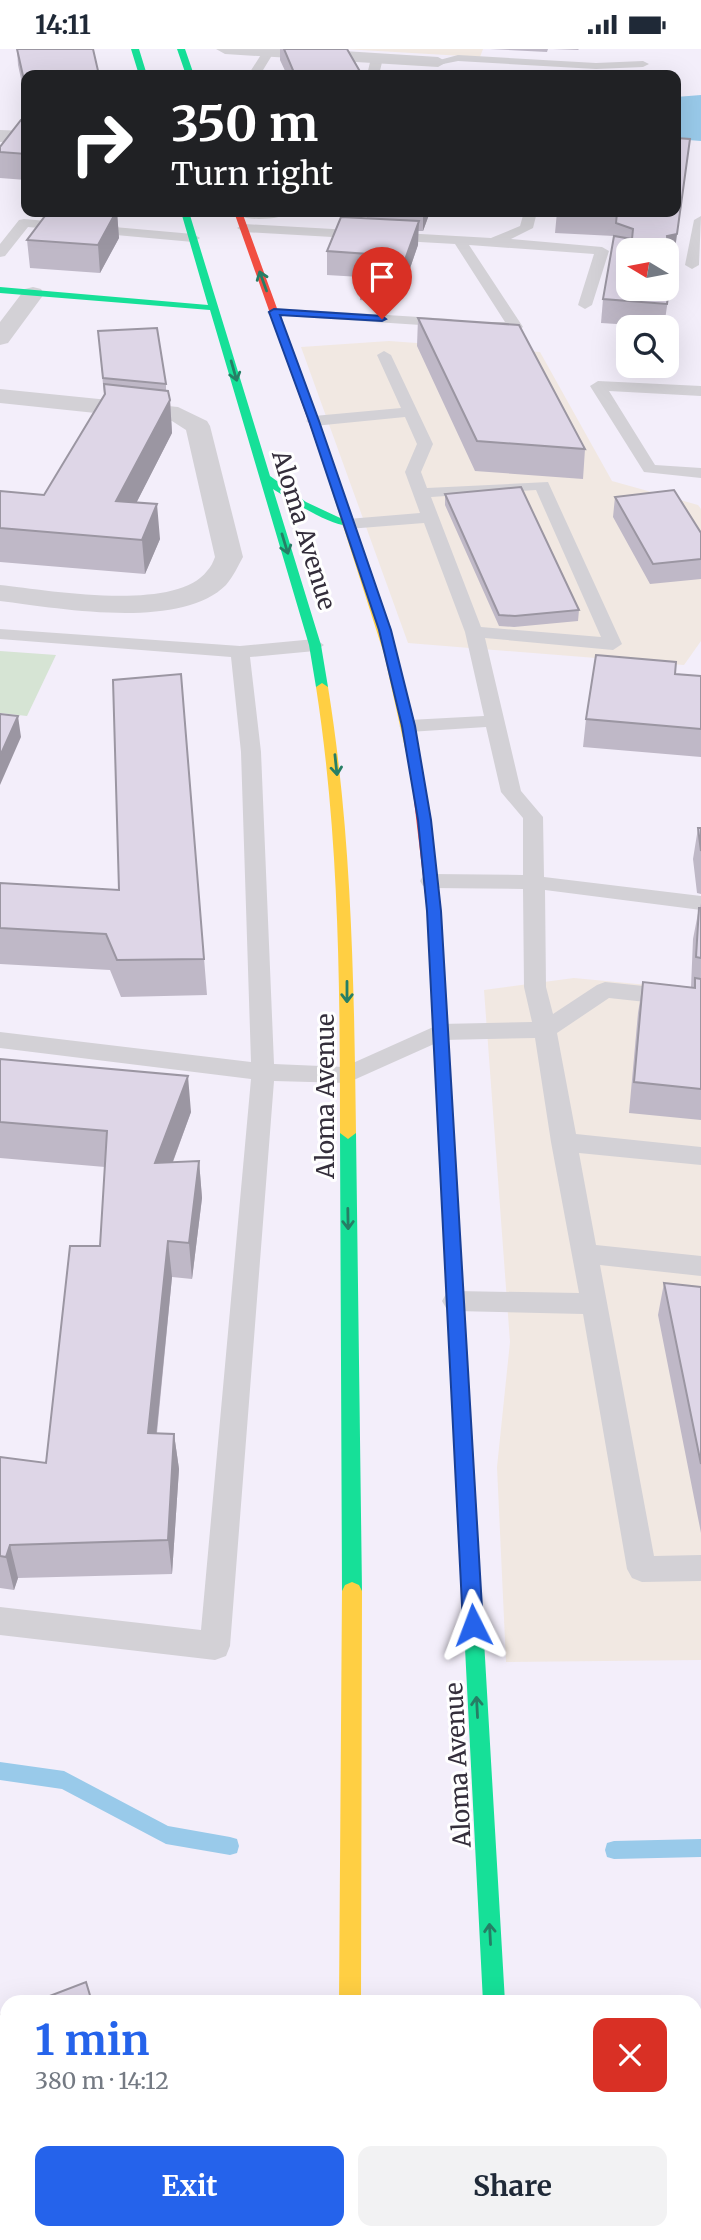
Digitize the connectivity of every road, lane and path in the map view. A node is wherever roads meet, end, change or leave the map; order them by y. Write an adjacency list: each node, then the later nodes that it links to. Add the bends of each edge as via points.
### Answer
1 (135, 49): 10 (main road)
2 (181, 49): 11 (main road)
3 (225, 49): 5 (street)
4 (555, 49): 7 (lane)
5 (268, 52): 9 (street); 12 (lane)
6 (438, 62): 7 (lane, via 458,58); 9 (street)
7 (552, 64): 8 (lane)
8 (643, 64)
9 (375, 67)
10 (141, 70)
11 (188, 70)
12 (257, 70)
13 (0, 135): 14 (street)
14 (21, 137)
15 (187, 217): 19 (main road, Aloma Avenue)
16 (529, 217): 21 (lane, via 526,228)
17 (240, 218): 20 (lane); 28 (main road, Aloma Avenue, one-way to 17)
18 (701, 222): 23 (lane)
19 (193, 238): 22 (lane, via 24,223); 27 (main road, Aloma Avenue)
20 (459, 240): 21 (lane); 28 (lane, via 516,327)
21 (493, 242): 26 (lane, via 609,252)
22 (0, 253)
23 (691, 265)
24 (0, 290): 25 (main road)
25 (33, 294): 27 (main road); 29 (street)
26 (585, 305)
27 (222, 310): 37 (main road, Aloma Avenue, one-way to 37)
28 (274, 312): 35 (main road, Aloma Avenue)
29 (0, 338)
30 (384, 355): 33 (lane)
31 (701, 391): 36 (lane, via 598,386 650,469)
32 (0, 396): 41 (street, via 178,414 198,426 229,557 215,580 181,599 132,605)
33 (411, 412): 35 (lane); 38 (lane, via 425,444 413,472)
34 (293, 413): 35 (main road)
35 (314, 421): 40 (main road, Aloma Avenue)
36 (701, 473)
37 (265, 478): 40 (main road, via 302,503); 44 (main road, Aloma Avenue, one-way to 44)
38 (422, 493): 39 (lane); 42 (lane, via 542,485 613,644)
39 (431, 517): 40 (lane); 42 (lane)
40 (348, 524): 47 (main road, Aloma Avenue, via 385,630)
41 (0, 593)
42 (474, 632): 46 (lane)
43 (0, 634): 45 (lane)
44 (315, 645): 45 (lane); 56 (main road, Aloma Avenue, one-way to 56, via 340,805)
45 (240, 652): 55 (lane, via 251,753)
46 (495, 722): 47 (lane); 49 (lane, via 511,792 533,817)
47 (409, 726): 48 (main road, Aloma Avenue)
48 (431, 881): 49 (lane); 53 (main road, Aloma Avenue)
49 (534, 882): 50 (lane); 52 (lane, via 534,987)
50 (701, 903)
51 (701, 1000): 52 (lane, via 605,990)
52 (545, 1030): 53 (lane); 57 (lane)
53 (440, 1031): 56 (lane); 61 (main road, Aloma Avenue)
54 (0, 1040): 55 (lane)
55 (262, 1072): 56 (lane); 64 (lane, via 215,1646)
56 (347, 1075): 65 (main road, Aloma Avenue, one-way to 65, via 353,1676)
57 (563, 1142): 58 (lane); 59 (lane)
58 (701, 1156)
59 (583, 1253): 60 (lane); 62 (lane)
60 (701, 1266)
61 (455, 1301): 62 (lane); 66 (main road, Aloma Avenue, one-way to 61)
62 (593, 1304): 63 (lane, via 642,1569)
63 (701, 1568)
64 (0, 1621)
65 (350, 1995)
66 (494, 1995)

